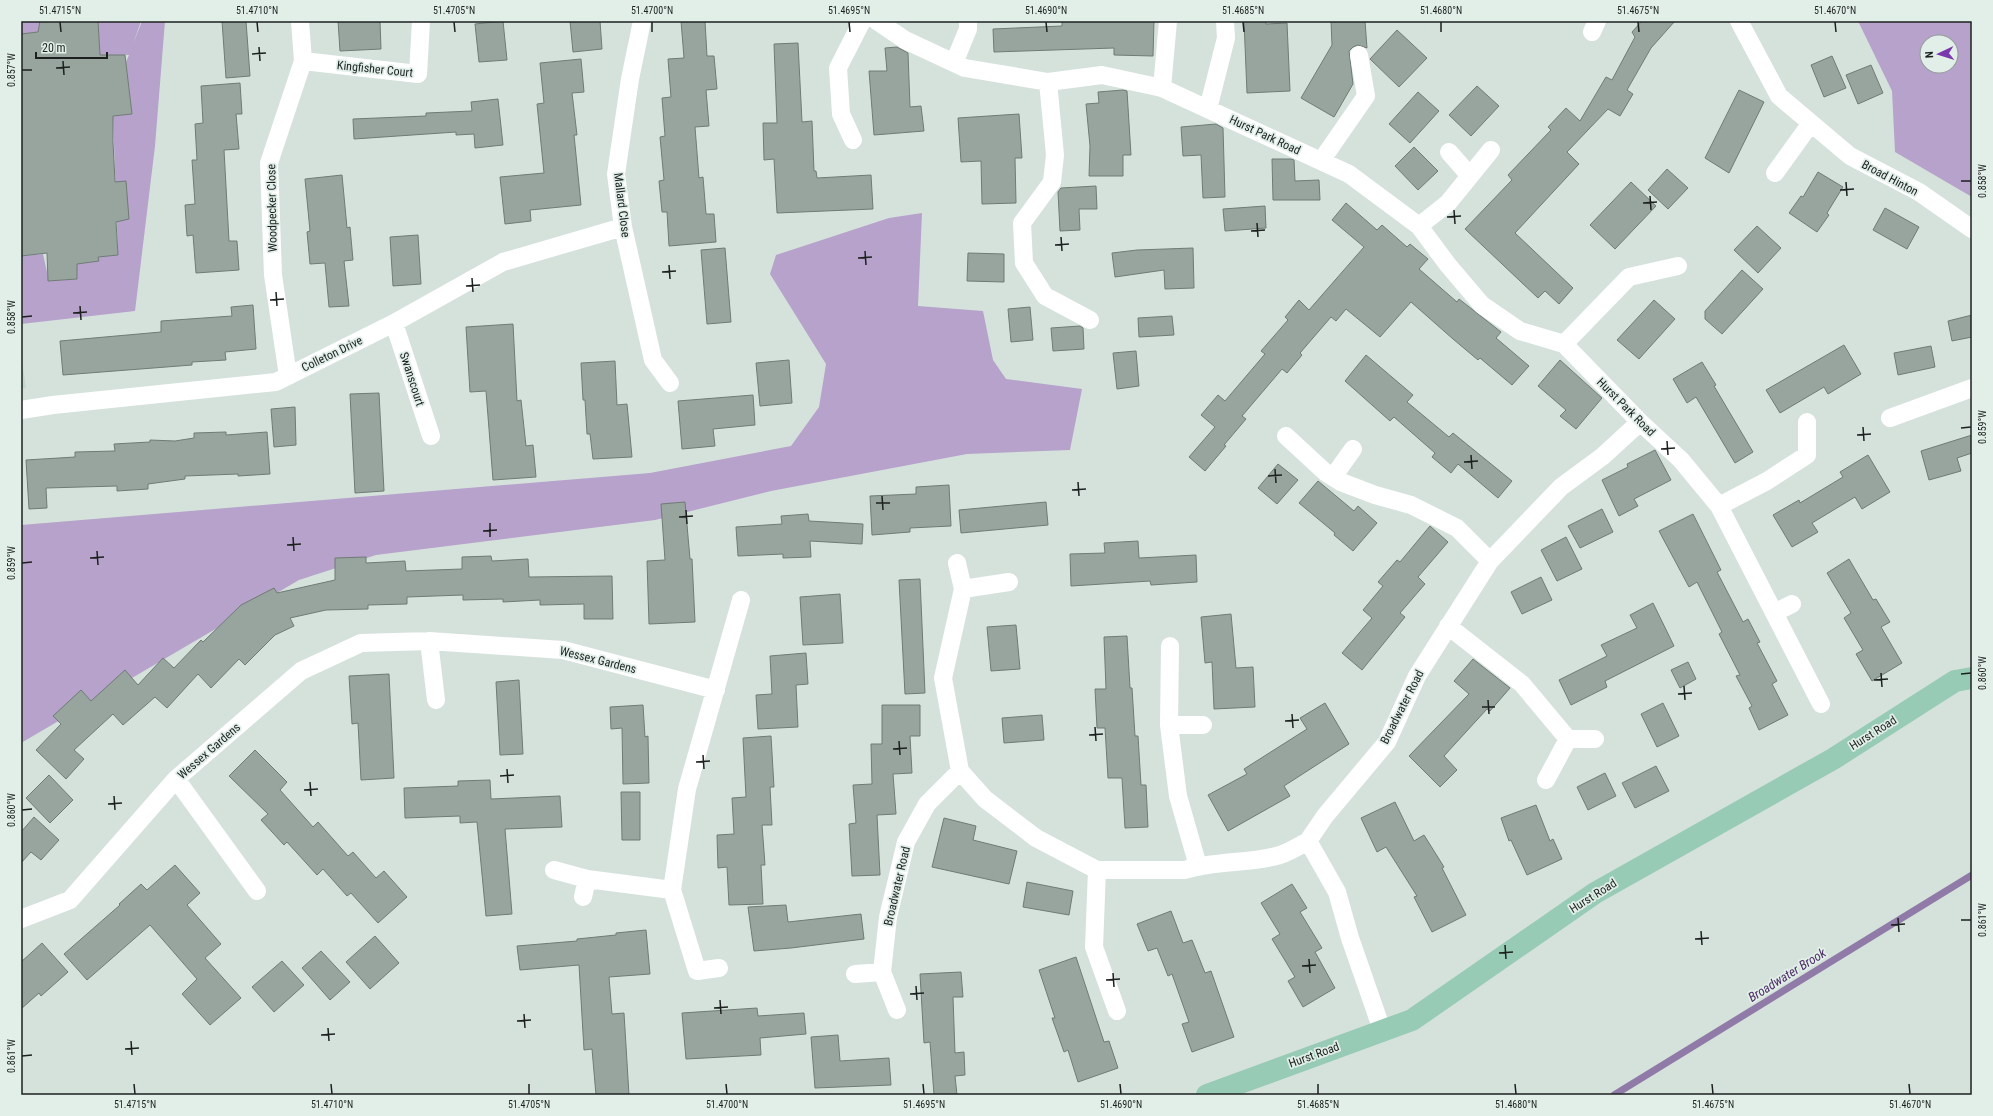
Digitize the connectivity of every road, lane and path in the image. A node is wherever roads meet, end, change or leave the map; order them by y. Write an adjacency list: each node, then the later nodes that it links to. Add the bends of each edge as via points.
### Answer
1 (300, 21): 11 (street, Woodpecker Close)
2 (421, 21): 11 (street, Kingfisher Court, via 418,74)
3 (642, 21): 24 (street, Mallard Close, via 630,79 616,174)
4 (862, 21): 17 (street, via 838,68 841,114)
5 (877, 21): 12 (street, Hurst Park Road, via 905,40)
6 (968, 21): 12 (street, via 968,29)
7 (1168, 21): 14 (street)
8 (1224, 21): 15 (street, via 1226,38)
9 (1739, 21): 16 (street, Broad Hinton, via 1779,96)
10 (1359, 55): 20 (street, via 1366,96)
11 (303, 61): 30 (street, Woodpecker Close, via 269,163 273,275)
12 (954, 63): 13 (street, Hurst Park Road, via 964,68)
13 (1048, 82): 14 (street, Hurst Park Road, via 1102,75); 27 (street, via 1055,155 1052,182 1022,223 1024,263 1045,296)
14 (1162, 88): 15 (street, Hurst Park Road)
15 (1208, 109): 20 (street, Hurst Park Road)
16 (1811, 123): 21 (street); 25 (street, Broad Hinton, via 1850,156 1919,192)
17 (853, 140)
18 (1491, 150): 22 (street)
19 (1449, 152): 22 (street)
20 (1321, 161): 23 (street, Hurst Park Road, via 1349,174)
21 (1775, 173)
22 (1470, 176): 23 (street, via 1448,203)
23 (1419, 226): 29 (street, Hurst Park Road, via 1482,305 1520,331)
24 (623, 227): 28 (street, Colleton Drive, via 503,262); 31 (street, Mallard Close, via 653,360)
25 (1972, 229)
26 (1678, 266): 29 (street, via 1629,277)
27 (1090, 320)
28 (394, 323): 30 (street, Colleton Drive); 37 (street, Swanscourt)
29 (1564, 344): 35 (street, Hurst Park Road)
30 (288, 376): 33 (street, Colleton Drive, via 276,382)
31 (670, 383)
32 (1972, 388): 34 (street)
33 (21, 410)
34 (1890, 418)
35 (1640, 422): 41 (street, Hurst Park Road, via 1682,460); 42 (street, Broadwater Road, via 1604,456 1561,487)
36 (1807, 422): 41 (street, via 1807,455 1767,481)
37 (430, 436)
38 (1286, 436): 40 (street)
39 (1353, 449): 40 (street)
40 (1333, 477): 42 (street, via 1375,495 1411,505 1457,528)
41 (1719, 506): 48 (street, Hurst Park Road)
42 (1490, 561): 49 (street, Broadwater Road)
43 (957, 563): 45 (street)
44 (1009, 582): 45 (street)
45 (963, 589): 60 (street, via 943,678)
46 (741, 600): 53 (street)
47 (1792, 604): 48 (street)
48 (1774, 613): 55 (street, Hurst Park Road)
49 (1448, 626): 58 (street, via 1522,684); 63 (street, Broadwater Road, via 1417,676 1387,742 1325,816)
50 (429, 641): 53 (street, Wessex Gardens, via 563,650); 54 (street); 61 (street, Wessex Gardens, via 361,644 301,671)
51 (1170, 646): 56 (street)
52 (1972, 678): 77 (main road, Hurst Road, via 1955,681 1832,759 1595,893 1412,1020)
53 (716, 690): 68 (street, via 687,789)
54 (436, 700)
55 (1821, 704)
56 (1169, 725): 57 (street); 64 (street, via 1178,796)
57 (1203, 725)
58 (1568, 739): 59 (street); 62 (street)
59 (1595, 739)
60 (960, 771): 66 (street, Broadwater Road, via 985,799 1036,838); 73 (street, Broadwater Road, via 927,804 906,842 888,917)
61 (176, 779): 69 (street); 71 (street, Wessex Gardens, via 70,900)
62 (1546, 780)
63 (1308, 841): 64 (street, Broadwater Road, via 1281,855); 77 (street, via 1336,892)
64 (1198, 866): 66 (street, Broadwater Road, via 1185,870)
65 (554, 870): 67 (street)
66 (1097, 870): 76 (street, via 1094,948)
67 (587, 879): 68 (street); 70 (street)
68 (672, 890): 72 (street, via 698,971)
69 (257, 891)
70 (583, 897)
71 (21, 919)
72 (719, 968)
73 (882, 972): 74 (street); 75 (street, Broadwater Road)
74 (855, 974)
75 (898, 1010)
76 (1117, 1011)
77 (1382, 1030): 78 (main road, Hurst Road)
78 (1207, 1095)

